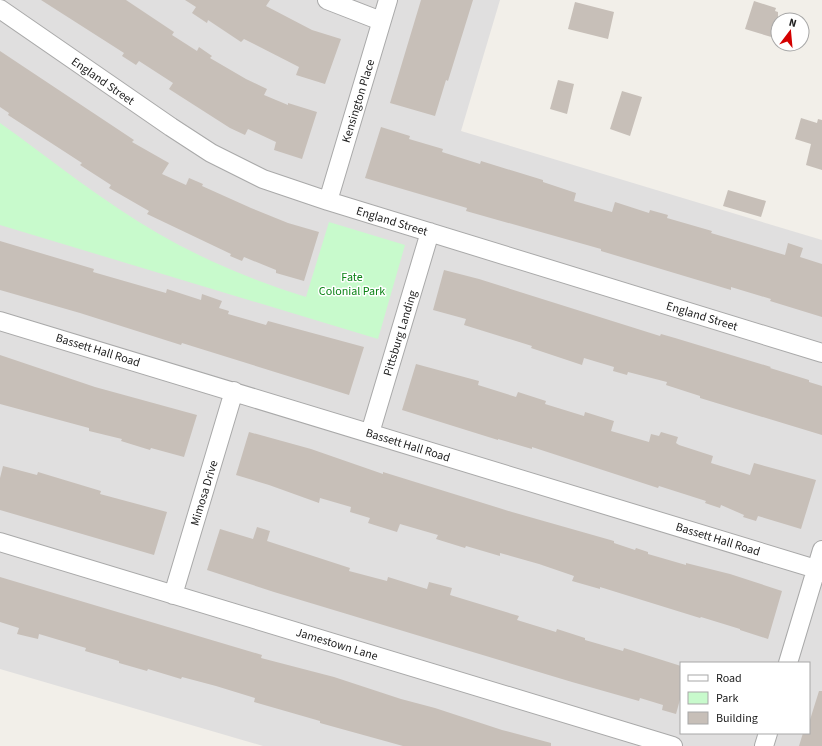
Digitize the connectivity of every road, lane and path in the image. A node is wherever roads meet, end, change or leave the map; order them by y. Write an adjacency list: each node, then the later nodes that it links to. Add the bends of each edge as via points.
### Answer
1 (327, 0): 4 (street)
2 (388, 0): 4 (street, Kensington Place)
3 (0, 9): 5 (street, England Street, via 211,153 263,179)
4 (381, 21): 5 (street, Kensington Place)
5 (328, 201): 6 (street, England Street)
6 (430, 232): 8 (street, England Street); 10 (street, Pittsburg Landing)
7 (0, 321): 9 (street, Bassett Hall Road)
8 (822, 353)
9 (234, 391): 10 (street, Bassett Hall Road); 14 (street, Mimosa Drive)
10 (370, 434): 13 (street, Bassett Hall Road)
11 (0, 542): 14 (street, Jamestown Lane)
12 (822, 550): 13 (street)
13 (820, 570): 15 (street)
14 (173, 595): 17 (street, Jamestown Lane)
15 (788, 662)
16 (768, 734): 18 (street)
17 (673, 746)
18 (764, 746)

